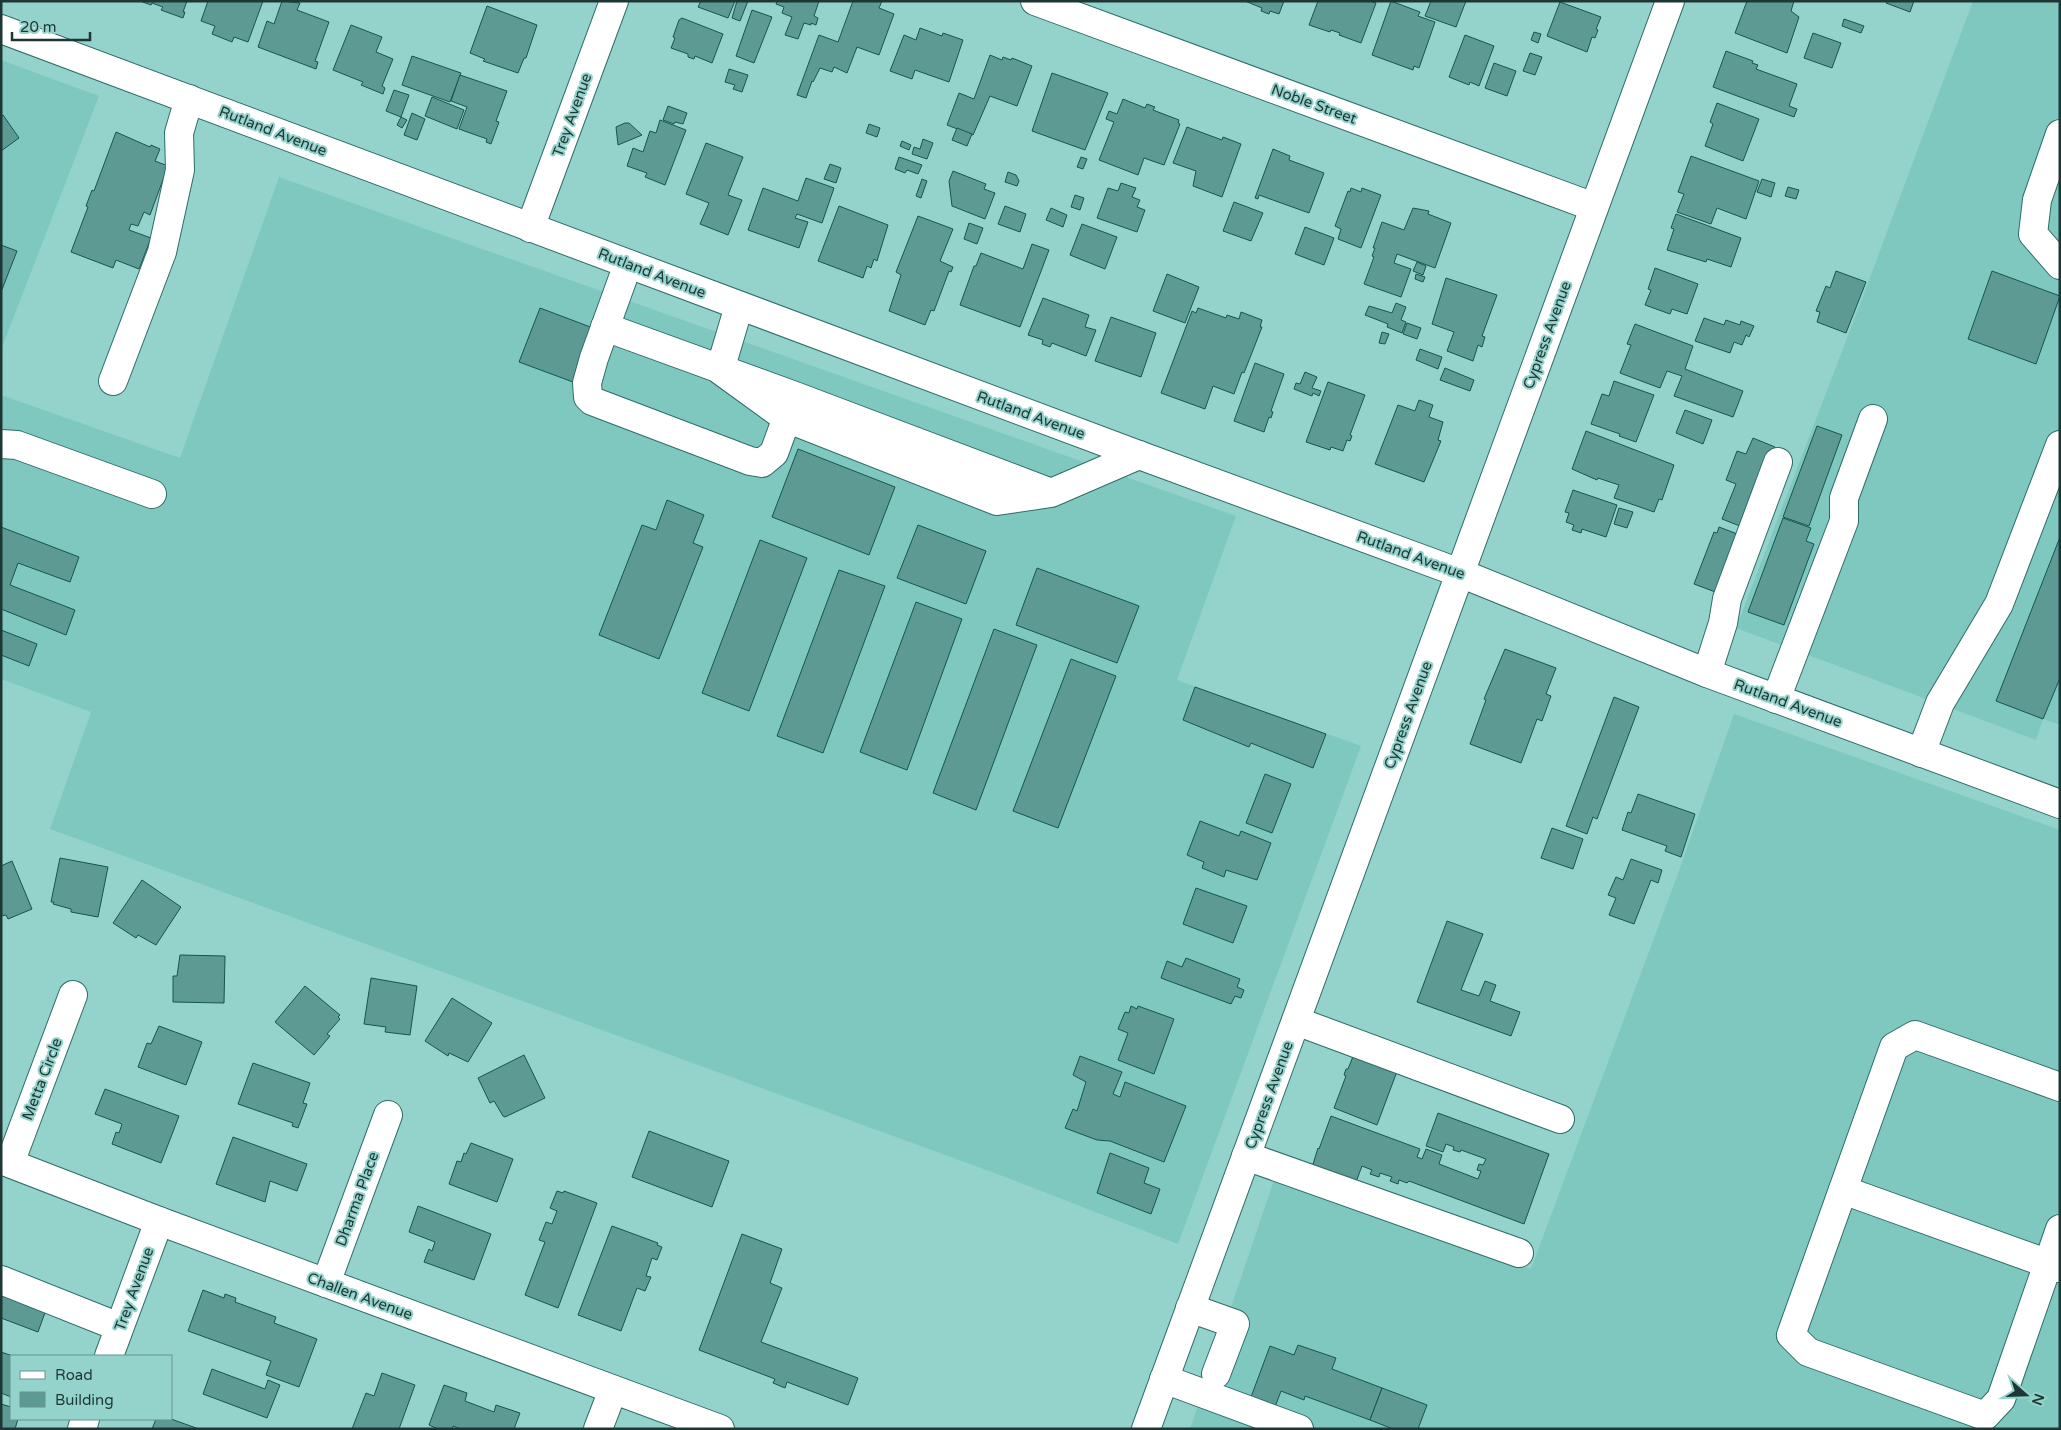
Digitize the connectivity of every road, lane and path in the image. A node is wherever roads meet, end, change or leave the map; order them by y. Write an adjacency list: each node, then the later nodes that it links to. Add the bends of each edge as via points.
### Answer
1 (614, 1): 8 (street, Trey Avenue)
2 (1035, 1): 7 (street, Noble Street)
3 (1670, 1): 7 (street, Cypress Avenue)
4 (1, 29): 5 (street, Rutland Avenue)
5 (189, 99): 8 (street, Rutland Avenue); 14 (street, via 179,133 180,170 162,252)
6 (2060, 134): 10 (street, via 2037,200 2033,234)
7 (1594, 207): 22 (street, Cypress Avenue)
8 (530, 228): 9 (street, Rutland Avenue)
9 (628, 264): 11 (street, Rutland Avenue); 12 (street)
10 (2060, 265)
11 (739, 306): 13 (street); 19 (street, Rutland Avenue)
12 (605, 327): 13 (street); 15 (street, via 587,383 588,397 592,401 762,464 774,453)
13 (720, 370): 15 (street)
14 (113, 381)
15 (790, 407): 19 (street, via 997,500 1051,493)
16 (1873, 419): 24 (street, via 1844,498 1844,521)
17 (1, 444): 21 (street, via 18,445)
18 (2060, 444): 25 (street, via 1999,604 1940,703)
19 (1138, 456): 22 (street, Rutland Avenue)
20 (1778, 462): 23 (street, via 1727,598 1724,623)
21 (152, 494)
22 (1460, 573): 23 (street, Rutland Avenue); 28 (street, Cypress Avenue)
23 (1707, 673): 24 (street, Rutland Avenue)
24 (1776, 699): 25 (street, Rutland Avenue)
25 (1921, 753): 26 (street, Rutland Avenue)
26 (2060, 804)
27 (73, 995): 33 (street, Metta Circle)
28 (1296, 1021): 31 (street); 32 (street, Cypress Avenue)
29 (2060, 1087): 34 (street, via 1915,1035 1894,1047)
30 (388, 1115): 40 (street, Dharma Place)
31 (1560, 1119)
32 (1246, 1156): 37 (street); 41 (street, Cypress Avenue)
33 (6, 1161): 35 (street, Challen Avenue)
34 (1843, 1190): 38 (street); 38 (street, via 1791,1335 1808,1352 1985,1416 2002,1399)
35 (159, 1221): 40 (street, Challen Avenue); 42 (street, Trey Avenue)
36 (2060, 1229): 38 (street)
37 (1518, 1253)
38 (2054, 1265)
39 (1, 1280): 42 (street)
40 (326, 1284): 46 (street, Challen Avenue)
41 (1190, 1308): 44 (street, via 1235,1324); 45 (street, Cypress Avenue)
42 (120, 1327): 43 (street, Trey Avenue)
43 (109, 1355)
44 (1216, 1374)
45 (1164, 1379): 49 (street, Cypress Avenue); 50 (street)
46 (613, 1390): 47 (street); 48 (street, Challen Avenue)
47 (598, 1429)
48 (720, 1429)
49 (1146, 1429)
50 (1299, 1429)

